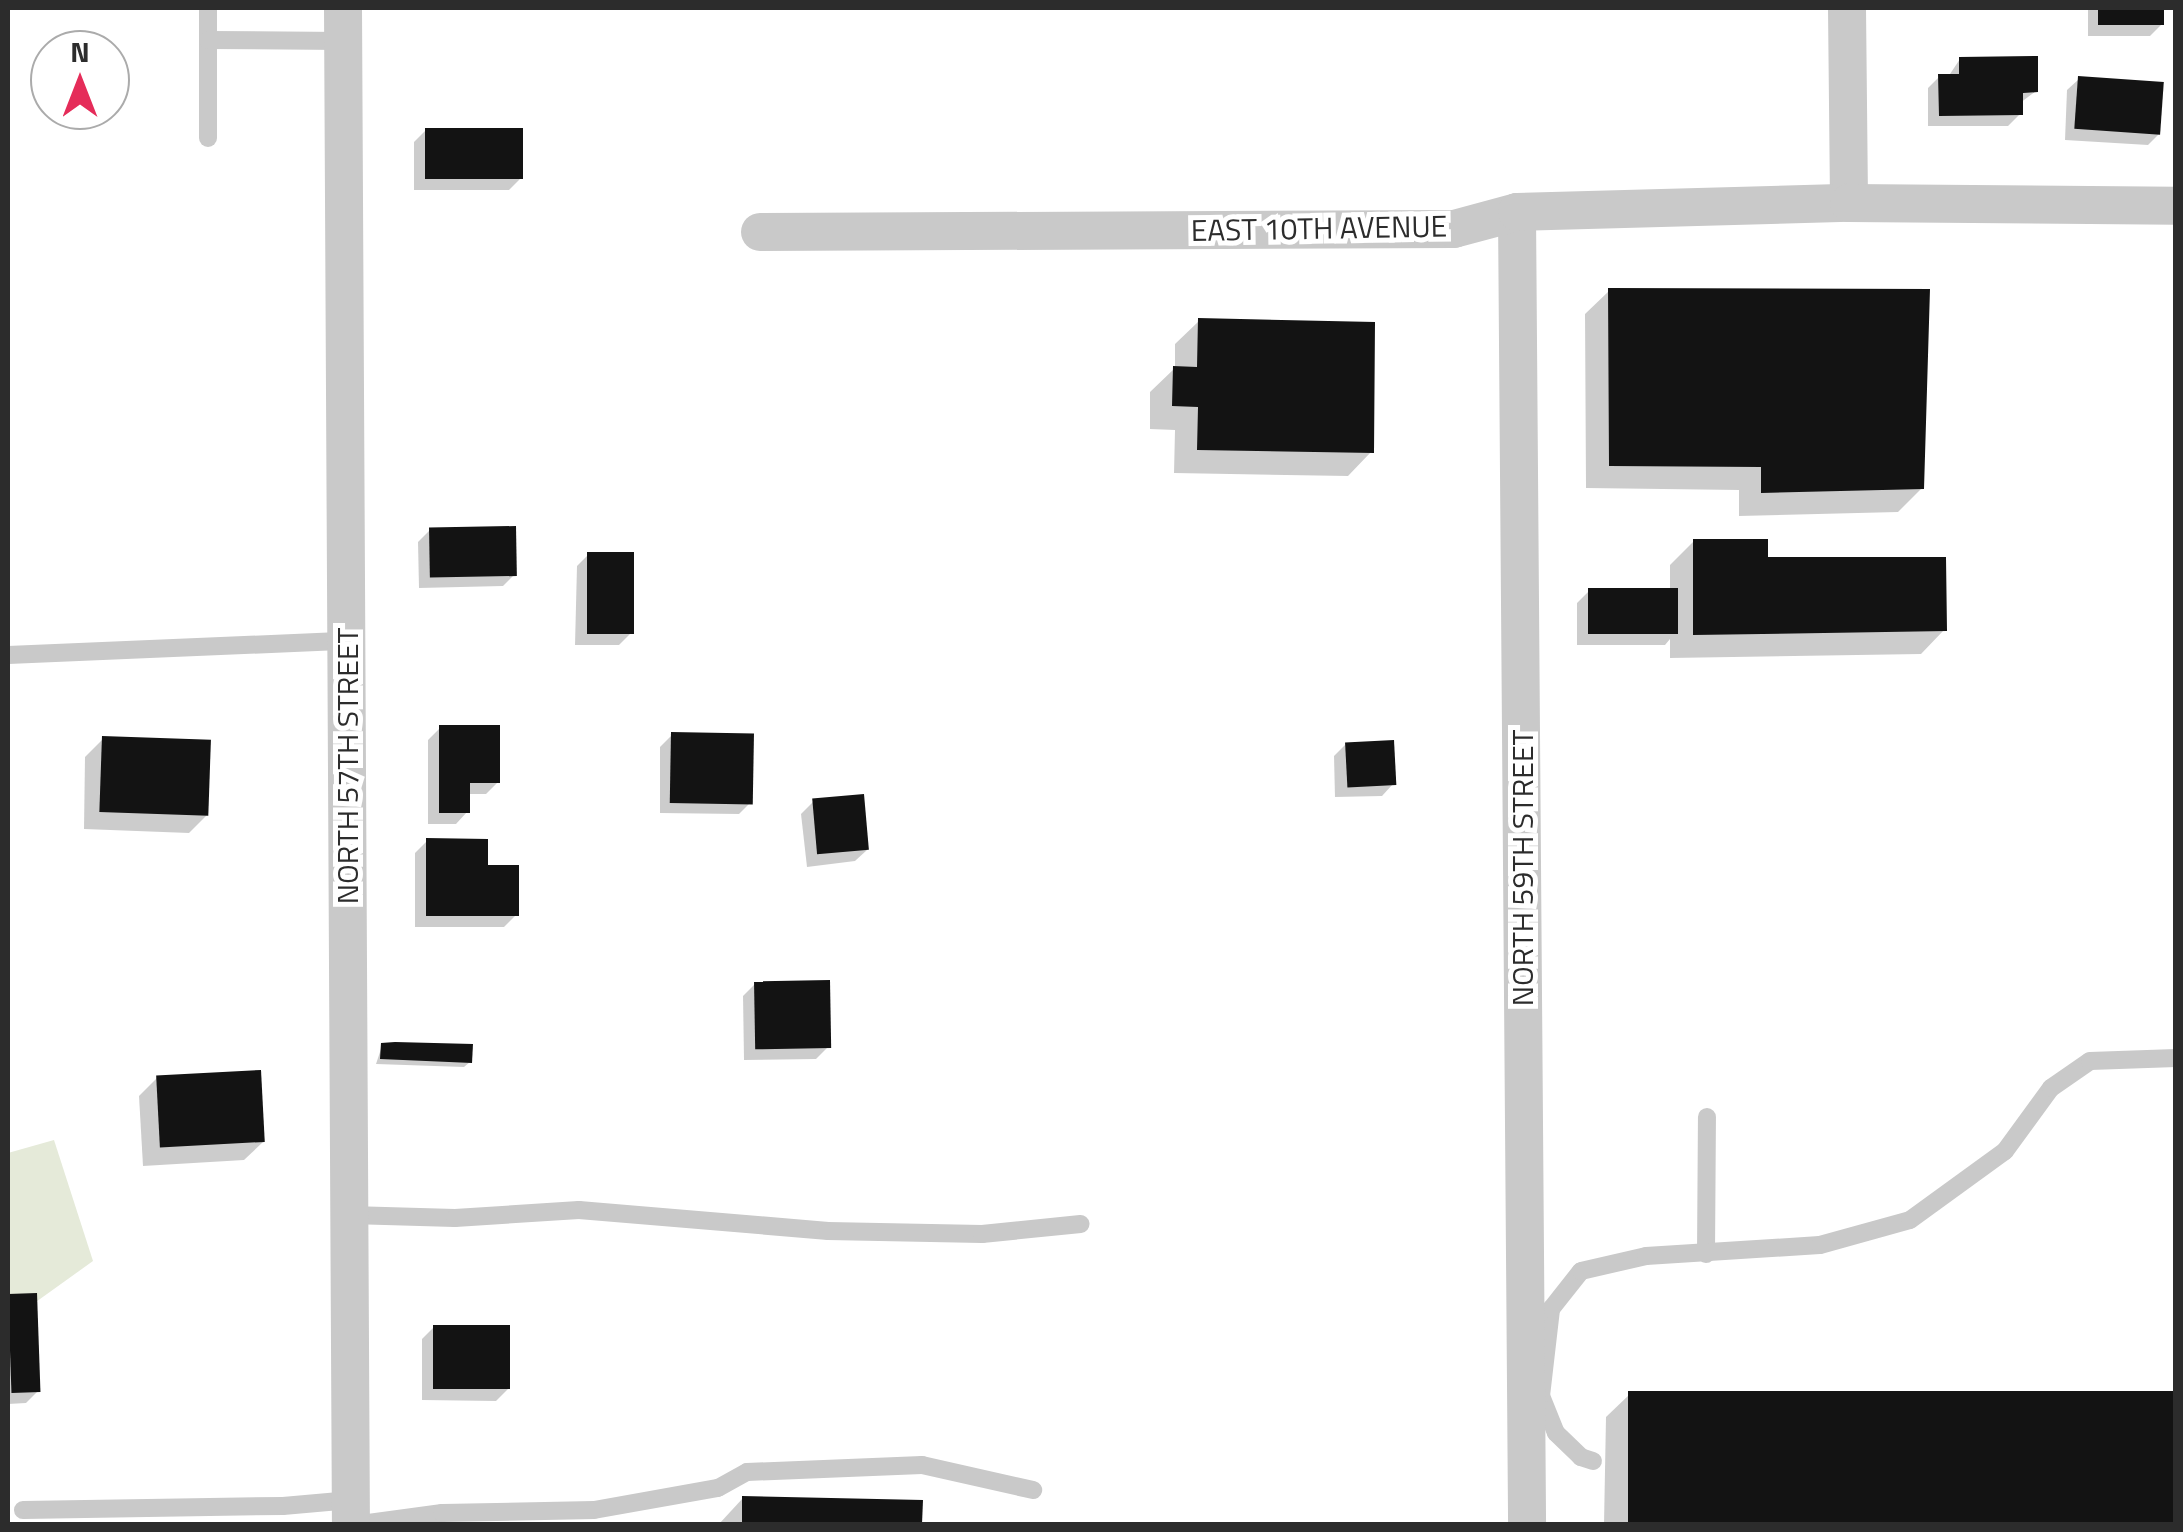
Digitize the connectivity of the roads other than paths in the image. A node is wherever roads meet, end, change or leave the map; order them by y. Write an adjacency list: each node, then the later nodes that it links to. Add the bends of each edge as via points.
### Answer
1 (208, 8): 4 (lane)
2 (1847, 8): 6 (street)
3 (343, 24): 4 (lane); 10 (street, NORTH 57TH STREET)
4 (208, 40): 5 (lane)
5 (208, 138)
6 (1849, 203): 7 (street, EAST 10TH AVENUE); 8 (street, EAST 10TH AVENUE)
7 (2176, 206)
8 (1517, 212): 9 (street, EAST 10TH AVENUE, via 1454,229); 21 (street, NORTH 59TH STREET)
9 (760, 232)
10 (346, 642): 11 (lane); 14 (street, NORTH 57TH STREET)
11 (8, 654)
12 (2176, 1058): 16 (lane, via 2090,1061 2050,1088 2005,1151 1910,1220 1820,1245)
13 (1707, 1117): 16 (lane)
14 (350, 1215): 15 (lane, via 454,1218 579,1210 828,1231 982,1234); 20 (street, NORTH 57TH STREET)
15 (1080, 1224)
16 (1706, 1254): 17 (lane, via 1633,1258 1582,1271 1551,1308 1540,1396 1556,1432)
17 (1593, 1461)
18 (1033, 1490): 20 (lane, via 922,1464 747,1472 718,1488 594,1510)
19 (24, 1510): 20 (lane, via 283,1506)
20 (354, 1516)
21 (1527, 1524)

